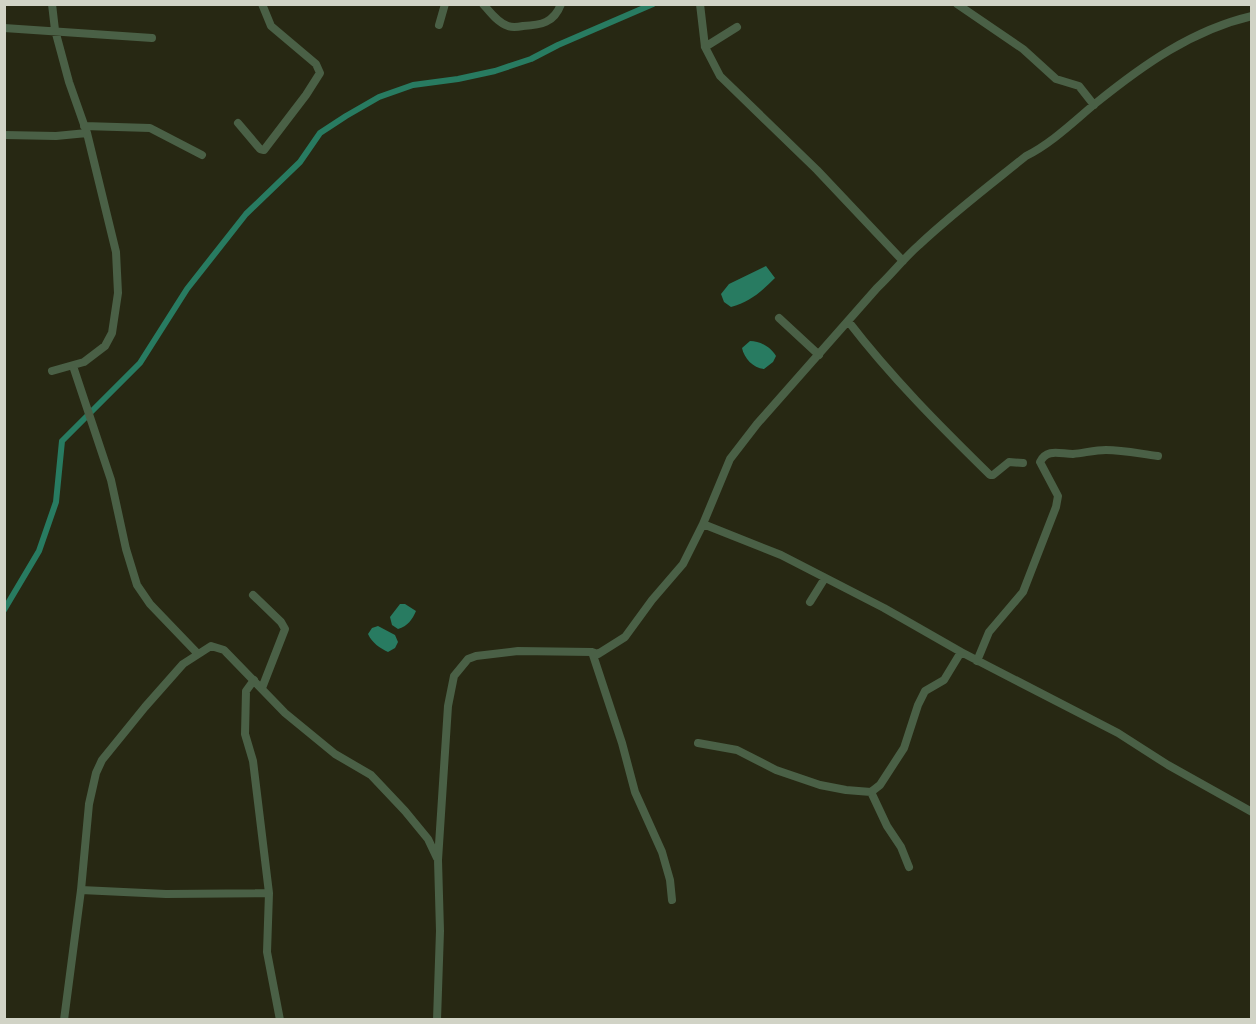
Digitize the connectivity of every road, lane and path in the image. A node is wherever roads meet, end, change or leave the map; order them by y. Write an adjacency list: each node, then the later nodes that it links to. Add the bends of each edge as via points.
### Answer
1 (52, 4): 12 (street)
2 (262, 4): 16 (street, via 271,26 316,64 321,73 264,150)
3 (445, 4): 9 (street)
4 (483, 4): 5 (street, via 509,27 550,22)
5 (561, 4)
6 (700, 4): 14 (street)
7 (957, 4): 15 (street, via 1023,49 1056,79 1079,86)
8 (1251, 16): 15 (street, via 1190,38 1137,70)
9 (439, 25)
10 (4, 27): 12 (street)
11 (737, 27): 14 (street)
12 (55, 30): 13 (street); 17 (street)
13 (152, 38)
14 (705, 46): 20 (street, via 720,76)
15 (1094, 105): 20 (street, via 1044,147 1017,163)
16 (238, 123)
17 (86, 129): 18 (street, via 56,136); 19 (street, via 150,128); 24 (street, via 116,252 118,293 112,333 105,346)
18 (4, 135)
19 (202, 155)
20 (903, 261): 22 (street)
21 (779, 318): 23 (street)
22 (848, 321): 23 (street); 27 (street, via 926,412 990,475 1009,462)
23 (819, 355): 28 (street, via 730,459)
24 (73, 366): 25 (street); 34 (street, via 111,480 137,585)
25 (52, 371)
26 (1158, 456): 35 (street, via 1107,450 1058,452 1043,457 1040,462 1058,496 1056,507 1023,592 989,632)
27 (1023, 463)
28 (703, 524): 29 (street, via 781,555); 32 (street, via 683,564 625,637 598,654)
29 (825, 578): 31 (street); 33 (street)
30 (253, 595): 37 (street, via 285,629)
31 (810, 602)
32 (592, 652): 41 (street, via 518,651 477,656 468,659 454,676 448,706); 45 (street, via 635,792 662,852)
33 (961, 652): 35 (street); 39 (street, via 944,680 925,691 904,748 880,786)
34 (198, 654): 36 (street, via 211,646 224,650); 43 (street, via 183,664 102,760 89,804)
35 (977, 661): 40 (street, via 1110,728)
36 (254, 680): 37 (street); 44 (street, via 246,691 245,734 253,761)
37 (262, 688): 41 (street, via 285,713 335,754 371,775 417,825)
38 (698, 743): 39 (street, via 737,750 776,771 820,784)
39 (871, 792): 42 (street)
40 (1251, 812)
41 (438, 860): 48 (street, via 441,932)
42 (909, 867)
43 (81, 890): 44 (street); 46 (street)
44 (269, 893): 47 (street, via 267,952)
45 (672, 900)
46 (64, 1020)
47 (280, 1020)
48 (437, 1020)

